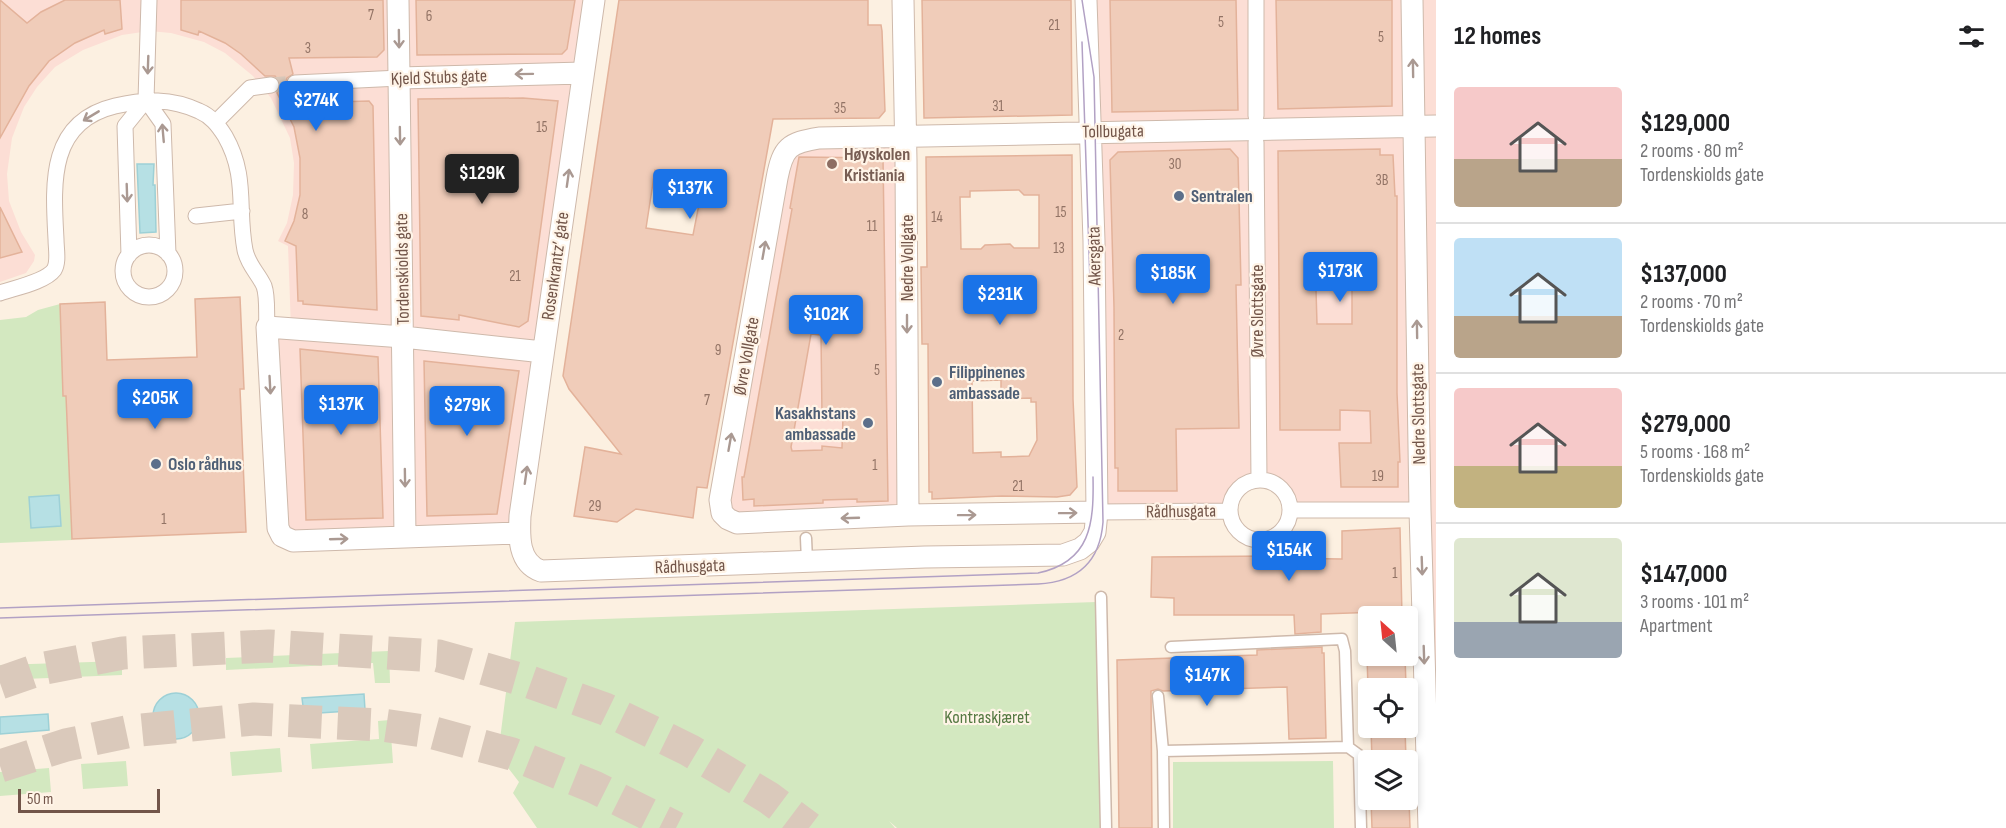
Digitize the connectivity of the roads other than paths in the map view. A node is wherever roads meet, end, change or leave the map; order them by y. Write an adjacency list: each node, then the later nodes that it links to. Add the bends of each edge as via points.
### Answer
1 (149, 0): 12 (street, one-way to 12)
2 (398, 0): 9 (street, Tordenskiolds gate, one-way to 9)
3 (594, 0): 8 (street, Rosenkrantz’ gate)
4 (903, 0): 18 (street, Nedre Vollgate)
5 (1086, 0): 17 (street, Akersgata)
6 (1256, 0): 13 (street)
7 (1412, 0): 15 (street, Nedre Slottsgate, one-way to 7)
8 (583, 73): 9 (street, Kjeld Stubs gate, one-way to 9); 28 (street, Rosenkrantz’ gate, one-way to 8)
9 (400, 78): 10 (street, Kjeld Stubs gate); 27 (street, Tordenskiolds gate, one-way to 27)
10 (295, 83)
11 (271, 85): 14 (street, via 250,88)
12 (146, 100): 14 (street, via 185,104); 23 (street, one-way to 12, via 163,124); 24 (street, one-way to 24, via 125,126); 25 (street, one-way to 25, via 88,116 73,130 63,147 53,188 57,264 47,277)
13 (1256, 116)
14 (216, 122): 21 (street, via 236,159)
15 (1414, 126): 16 (street, Tollbugata); 17 (street, Tollbugata); 31 (street, Nedre Slottsgate, one-way to 15)
16 (1436, 126)
17 (1089, 132): 18 (street, Tollbugata); 34 (street, Akersgata)
18 (906, 137): 20 (street, Tollbugata, via 819,138); 35 (street, Nedre Vollgate, one-way to 35)
19 (1256, 142): 29 (street, Øvre Slottsgate)
20 (791, 145): 30 (street, Øvre Vollgate, one-way to 20, via 780,162)
21 (242, 211): 22 (street); 26 (street, via 244,249 264,287)
22 (196, 216)
23 (168, 254): 24 (street, via 151,245 136,248); 24 (street, via 174,263 173,279 164,291 149,296 140,295 127,284 123,268)
24 (129, 255)
25 (0, 293)
26 (267, 327): 27 (street); 37 (street, one-way to 37, via 278,528 282,536 293,541)
27 (403, 337): 28 (street); 37 (street, Tordenskiolds gate, one-way to 37)
28 (543, 352): 36 (street, Rosenkrantz’ gate, one-way to 28)
29 (1258, 480): 32 (street, via 1281,488); 33 (street, via 1238,489)
30 (720, 500): 35 (street, Rådhusgata, one-way to 30, via 736,523 722,513)
31 (1428, 509): 32 (street); 45 (street, Nedre Slottsgate, one-way to 45)
32 (1290, 510): 33 (street, via 1283,530 1265,540 1245,537 1231,521)
33 (1229, 511): 34 (street, Rådhusgata)
34 (1097, 512): 35 (street, Rådhusgata, one-way to 34); 39 (street, Rådhusgata, via 1095,532 1089,542 1063,555)
35 (908, 515)
36 (519, 533): 37 (street); 39 (street, Rådhusgata, via 524,555 541,571)
37 (405, 537)
38 (806, 538): 39 (lane)
39 (807, 561)
40 (1101, 597): 46 (lane)
41 (1171, 647): 43 (lane, via 1342,639)
42 (1158, 696): 44 (lane)
43 (1348, 747): 44 (lane); 48 (lane, via 1359,755)
44 (1163, 751): 47 (lane)
45 (1431, 815)
46 (1106, 828)
47 (1164, 828)
48 (1361, 828)

